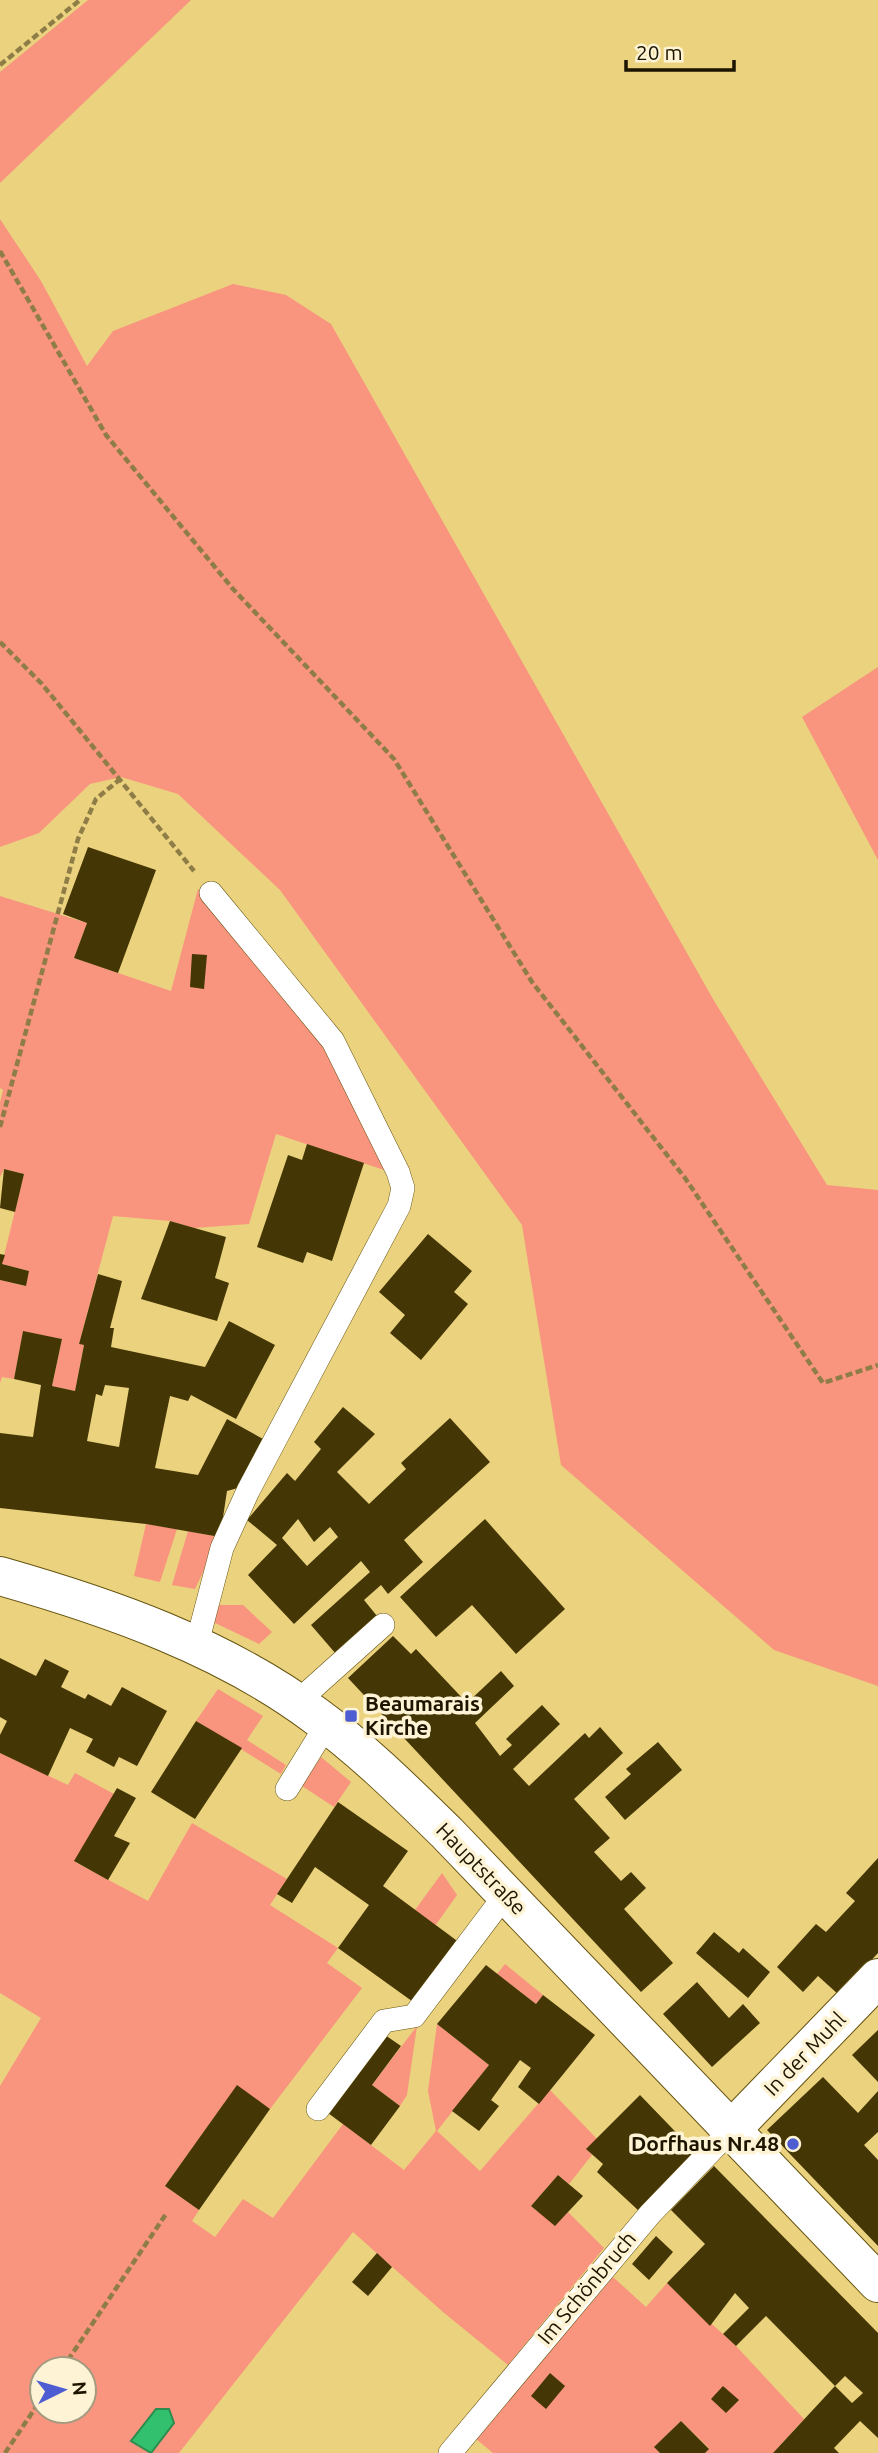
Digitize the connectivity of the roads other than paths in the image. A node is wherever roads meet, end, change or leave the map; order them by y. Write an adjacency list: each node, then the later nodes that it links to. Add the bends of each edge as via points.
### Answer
1 (211, 893): 4 (lane, via 333,1041 402,1188 399,1206 222,1548)
2 (0, 1576): 4 (street, Hauptstraße, via 124,1615)
3 (383, 1625): 5 (lane)
4 (196, 1647): 5 (street, Hauptstraße)
5 (296, 1703): 6 (street, Hauptstraße)
6 (327, 1724): 7 (lane); 8 (street, Hauptstraße, via 378,1766)
7 (287, 1789)
8 (506, 1894): 10 (lane, via 414,2016 384,2021); 11 (street, Hauptstraße)
9 (878, 1978): 11 (street, In der Muhl)
10 (318, 2109)
11 (731, 2130): 12 (street, Hauptstraße); 13 (lane, Im Schönbruch, via 650,2214)
12 (878, 2283)
13 (450, 2453)

